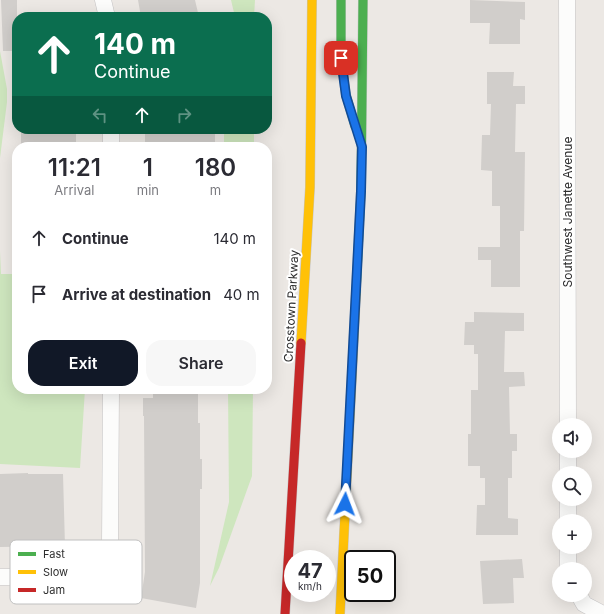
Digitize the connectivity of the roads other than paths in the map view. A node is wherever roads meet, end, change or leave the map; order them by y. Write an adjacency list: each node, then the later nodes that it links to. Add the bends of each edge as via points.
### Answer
1 (103, 0): 6 (street)
2 (312, 0): 12 (main road, Crosstown Parkway, via 310,187)
3 (341, 0): 7 (main road, via 341,58 346,96)
4 (363, 0): 7 (main road)
5 (567, 0): 9 (street, Southwest Janette Avenue)
6 (106, 12)
7 (362, 147): 13 (main road)
8 (111, 394): 10 (street)
9 (568, 418)
10 (110, 540)
11 (584, 602): 14 (street)
12 (285, 614)
13 (340, 614)
14 (603, 614)

